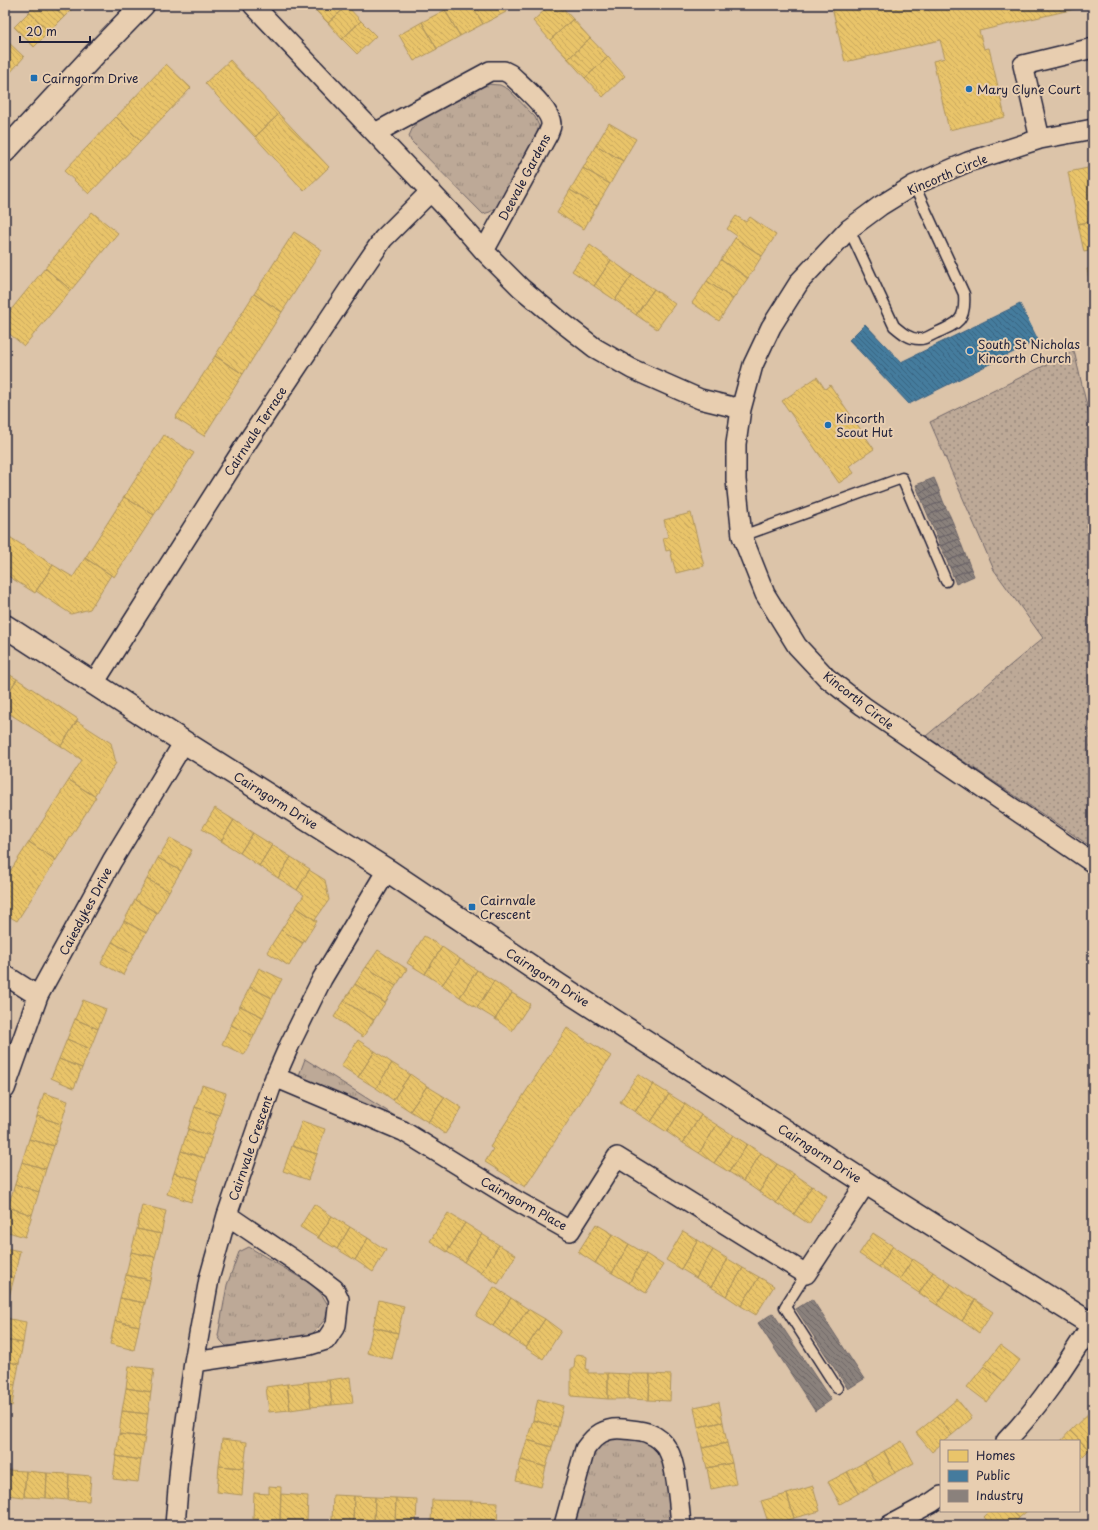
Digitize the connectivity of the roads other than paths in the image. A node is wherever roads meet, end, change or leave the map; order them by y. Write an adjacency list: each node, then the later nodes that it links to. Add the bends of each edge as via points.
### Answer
1 (143, 5): 7 (street)
2 (253, 5): 5 (street)
3 (1093, 48): 6 (street, via 1023,65)
4 (1093, 129): 6 (street, Kincorth Circle)
5 (375, 133): 9 (street); 11 (street, Deevale Gardens, via 490,71 504,71 510,74 544,107 551,124 548,134)
6 (1040, 139): 8 (street, Kincorth Circle, via 968,162)
7 (5, 151)
8 (914, 186): 10 (street, Kincorth Circle, via 880,206); 10 (lane, via 964,294 965,308 961,318 952,326 920,340 906,336 894,326)
9 (431, 191): 11 (street); 16 (street, Cairnvale Terrace, via 383,240 359,274 248,441)
10 (849, 229): 12 (street, Kincorth Circle, via 800,281 771,327 753,365)
11 (484, 251): 12 (street, via 532,297 595,348 632,369 700,399)
12 (740, 409): 13 (street, Kincorth Circle, via 736,444 736,480)
13 (742, 536): 14 (lane, via 902,478); 18 (street, Kincorth Circle, via 765,594 797,646 828,678 863,706)
14 (946, 581)
15 (5, 626): 16 (street, Cairngorm Drive)
16 (94, 683): 17 (street, Cairngorm Drive)
17 (184, 742): 19 (street, Cairngorm Drive); 21 (street, Caiesdykes Drive, via 112,861)
18 (1093, 863)
19 (387, 870): 22 (street, Cairnvale Crescent, via 322,979); 24 (street, Cairngorm Drive, via 560,986)
20 (5, 975): 21 (street)
21 (38, 996): 23 (street, Caiesdykes Drive)
22 (275, 1077): 25 (street, Cairnvale Crescent); 26 (street, Cairngorm Place, via 403,1131 570,1231 617,1157)
23 (5, 1089)
24 (866, 1183): 26 (street); 27 (street, Cairngorm Drive)
25 (227, 1215): 28 (street, Cairnvale Crescent, via 209,1279); 28 (street, Cairnvale Crescent, via 334,1289 339,1299 336,1325 326,1340 310,1345)
26 (806, 1274): 29 (lane, via 785,1307)
27 (1092, 1324): 30 (street, via 1042,1400)
28 (194, 1362): 32 (street, Cairnvale Crescent)
29 (837, 1388)
30 (1007, 1440)
31 (940, 1497): 35 (street)
32 (175, 1525)
33 (564, 1525): 34 (street, via 585,1449 592,1438 603,1431 618,1429 649,1433 661,1440 668,1450 673,1464)
34 (681, 1525)
35 (890, 1525)

